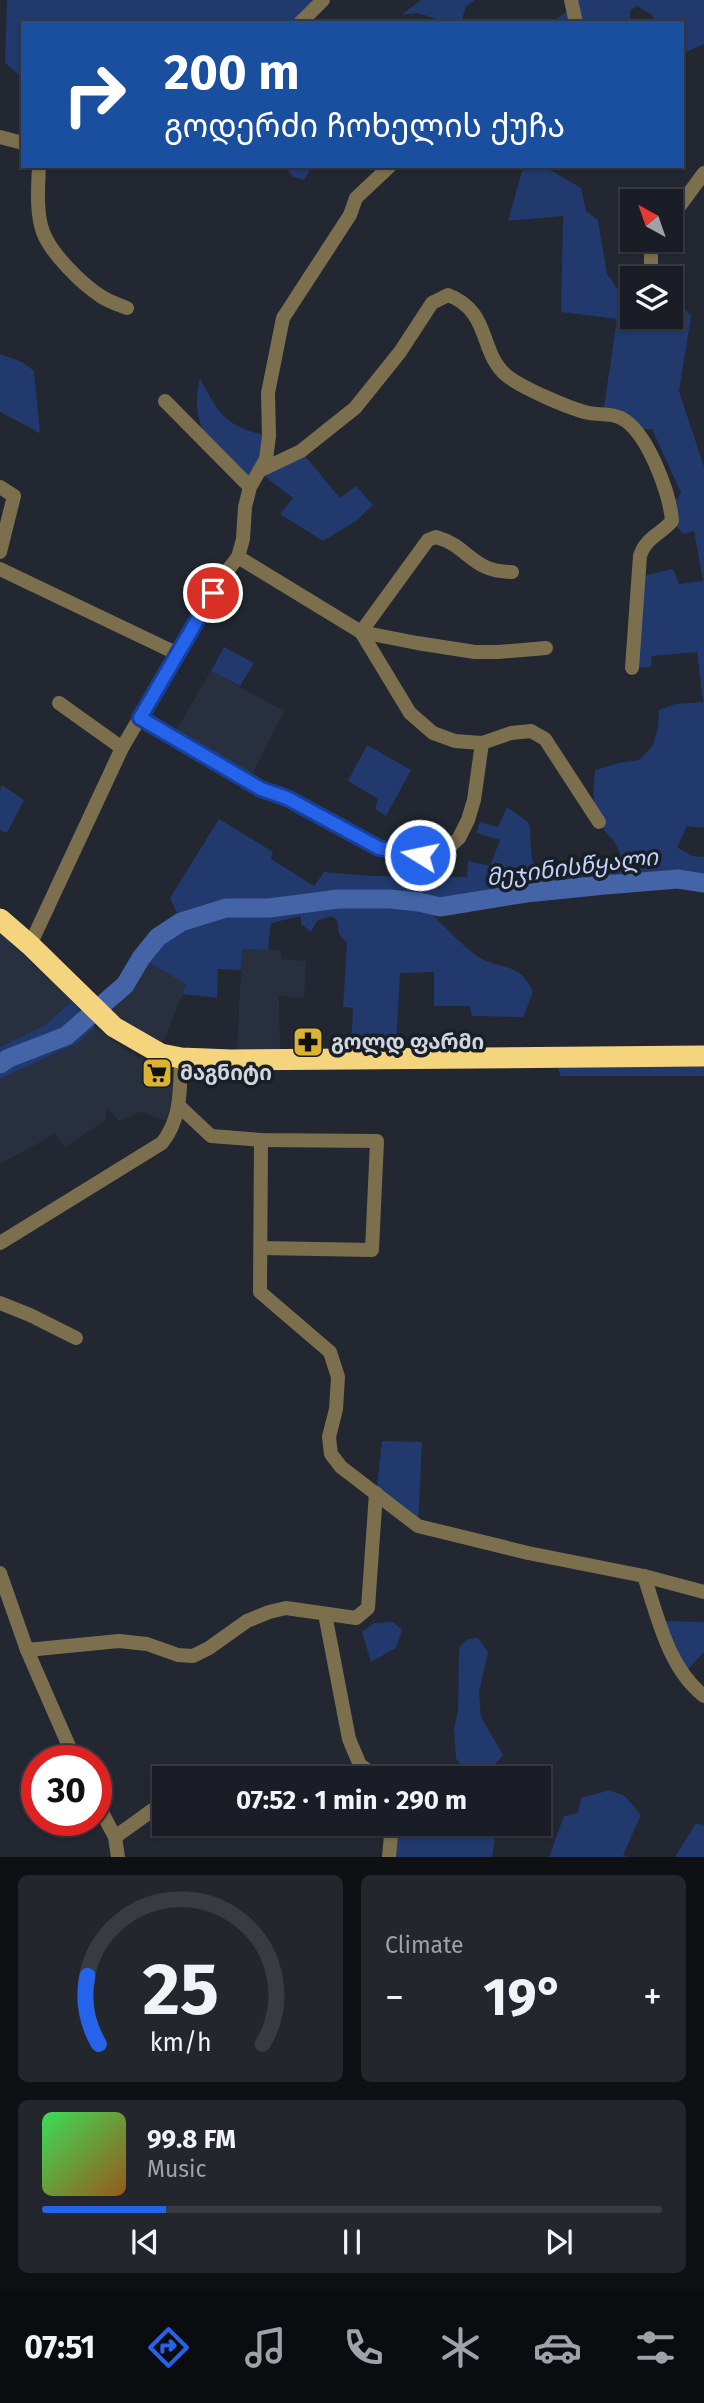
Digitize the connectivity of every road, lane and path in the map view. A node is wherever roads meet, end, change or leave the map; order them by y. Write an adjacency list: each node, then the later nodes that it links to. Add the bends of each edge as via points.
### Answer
1 (323, 0): 3 (street)
2 (571, 0): 4 (street)
3 (302, 21)
4 (576, 21)
5 (0, 137): 6 (street)
6 (21, 142)
7 (38, 168): 11 (street, via 44,233 79,278 103,298)
8 (388, 168): 13 (street, via 356,198 350,215 284,318 268,393 266,459)
9 (704, 173): 10 (street)
10 (683, 201)
11 (127, 308)
12 (165, 401): 14 (street)
13 (259, 471): 14 (street); 23 (street, via 302,450 355,408 432,303 448,295 456,298 478,319 493,356 514,382 578,410 620,417 636,429 664,484 672,521 643,546 640,556)
14 (250, 487): 17 (street)
15 (0, 488): 16 (street, via 14,496)
16 (0, 552)
17 (238, 556): 20 (street); 22 (street)
18 (0, 569): 22 (street)
19 (512, 572): 20 (street, via 480,566 446,540 428,540)
20 (361, 632): 21 (street, via 475,652); 26 (street, via 410,713 433,733)
21 (546, 648)
22 (178, 654): 25 (street)
23 (632, 668)
24 (59, 703): 27 (street)
25 (140, 718): 26 (street, via 261,789 287,798 379,848 420,855 449,848 460,838 474,800); 27 (street)
26 (482, 743): 28 (street, via 531,731 545,739)
27 (122, 748): 30 (street)
28 (599, 822)
29 (0, 919): 30 (highway)
30 (30, 945): 32 (highway, via 114,1027 161,1054)
31 (704, 1056): 32 (highway)
32 (181, 1058): 33 (street)
33 (178, 1105): 34 (street, via 211,1136); 35 (street, via 171,1132 162,1143)
34 (261, 1140): 36 (street); 36 (street, via 377,1141 372,1250)
35 (0, 1244)
36 (261, 1248): 39 (street, via 260,1292 330,1352 338,1377 329,1437 331,1454)
37 (0, 1303): 38 (street)
38 (76, 1338)
39 (376, 1493): 41 (street, via 418,1526); 43 (street, via 368,1608 356,1618)
40 (0, 1573): 44 (street)
41 (644, 1576): 42 (street); 45 (street, via 669,1649)
42 (704, 1591)
43 (325, 1614): 44 (street, via 286,1608 269,1612 193,1656 120,1641); 47 (street, via 348,1739)
44 (27, 1650): 46 (street)
45 (704, 1696)
46 (68, 1745)
47 (361, 1766)
48 (152, 1810): 51 (street)
49 (112, 1831): 51 (street)
50 (391, 1836): 53 (street)
51 (115, 1837): 52 (street)
52 (118, 1857)
53 (389, 1857)

